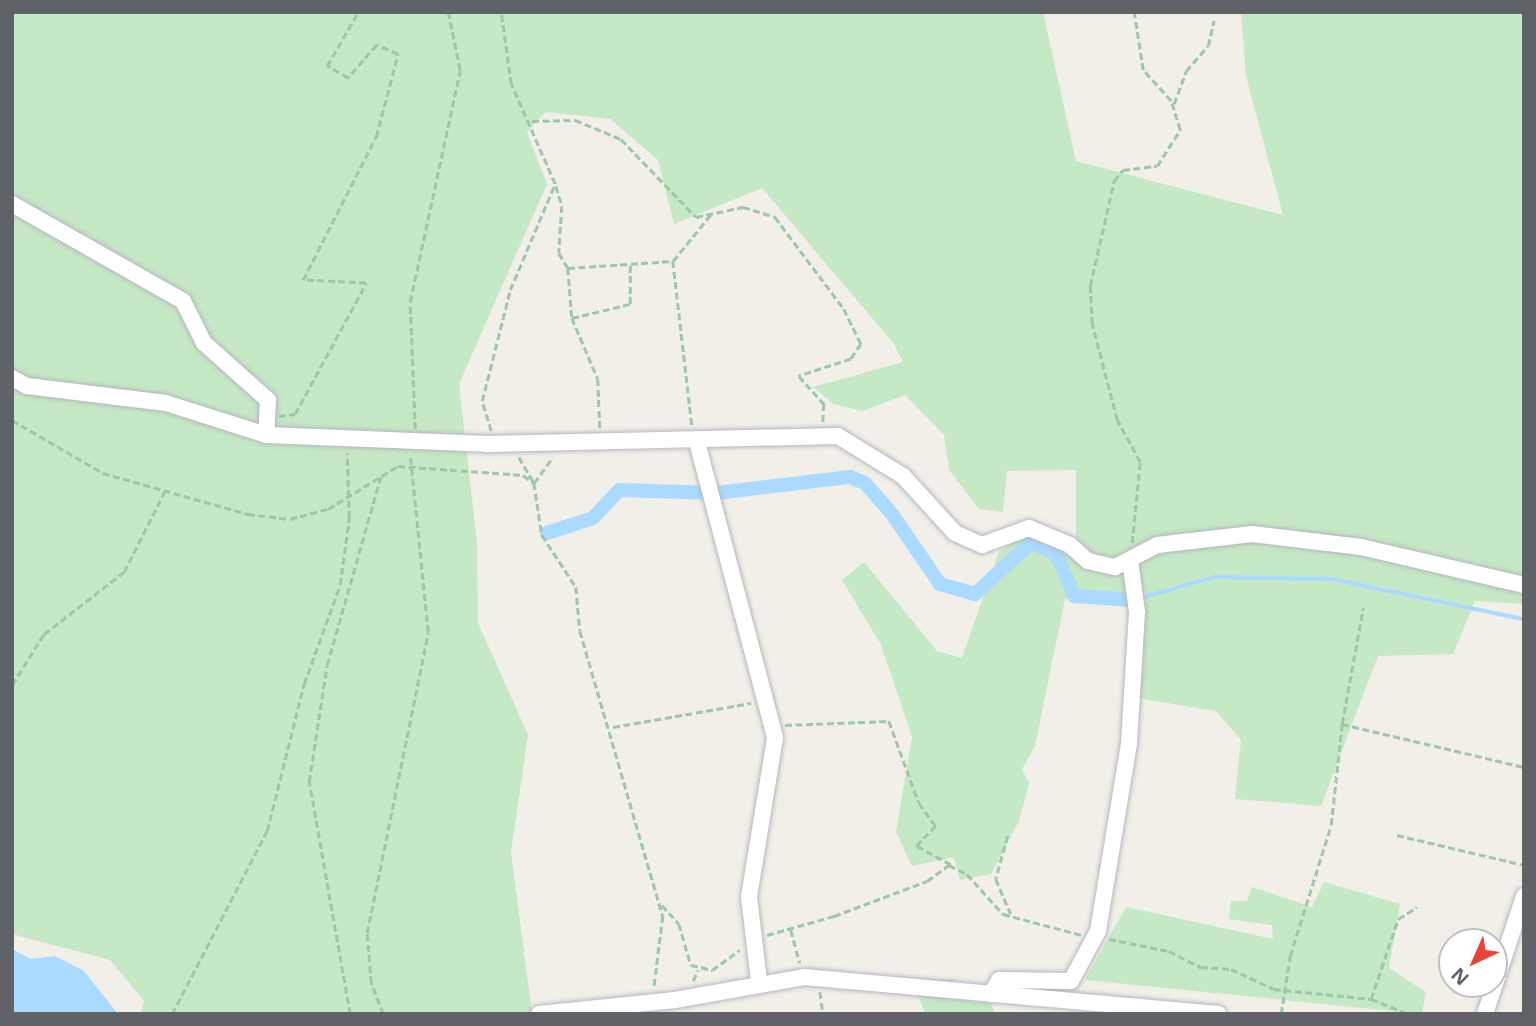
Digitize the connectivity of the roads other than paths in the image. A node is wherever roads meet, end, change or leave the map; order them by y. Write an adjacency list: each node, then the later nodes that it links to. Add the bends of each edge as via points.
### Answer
1 (12, 204): 3 (street, via 183,301 204,343 268,400)
2 (12, 378): 3 (street, via 27,386 166,403)
3 (266, 435): 4 (street, via 509,444)
4 (696, 442): 5 (street, via 838,436 885,463 968,540 982,545 1029,528 1070,545 1099,566); 8 (street, via 771,725 774,752 748,897 748,939)
5 (1130, 560): 6 (street, via 1157,545 1252,534 1361,547); 9 (street, via 1137,612 1129,743 1119,830 1098,932 1090,937 1071,981 999,980)
6 (1524, 585)
7 (1524, 896): 15 (street)
8 (758, 981): 9 (street, via 811,977); 10 (street)
9 (990, 995): 11 (street)
10 (691, 997): 12 (street); 13 (street)
11 (1074, 1008): 14 (street)
12 (539, 1014)
13 (694, 1014)
14 (1217, 1014)
15 (1485, 1014)

